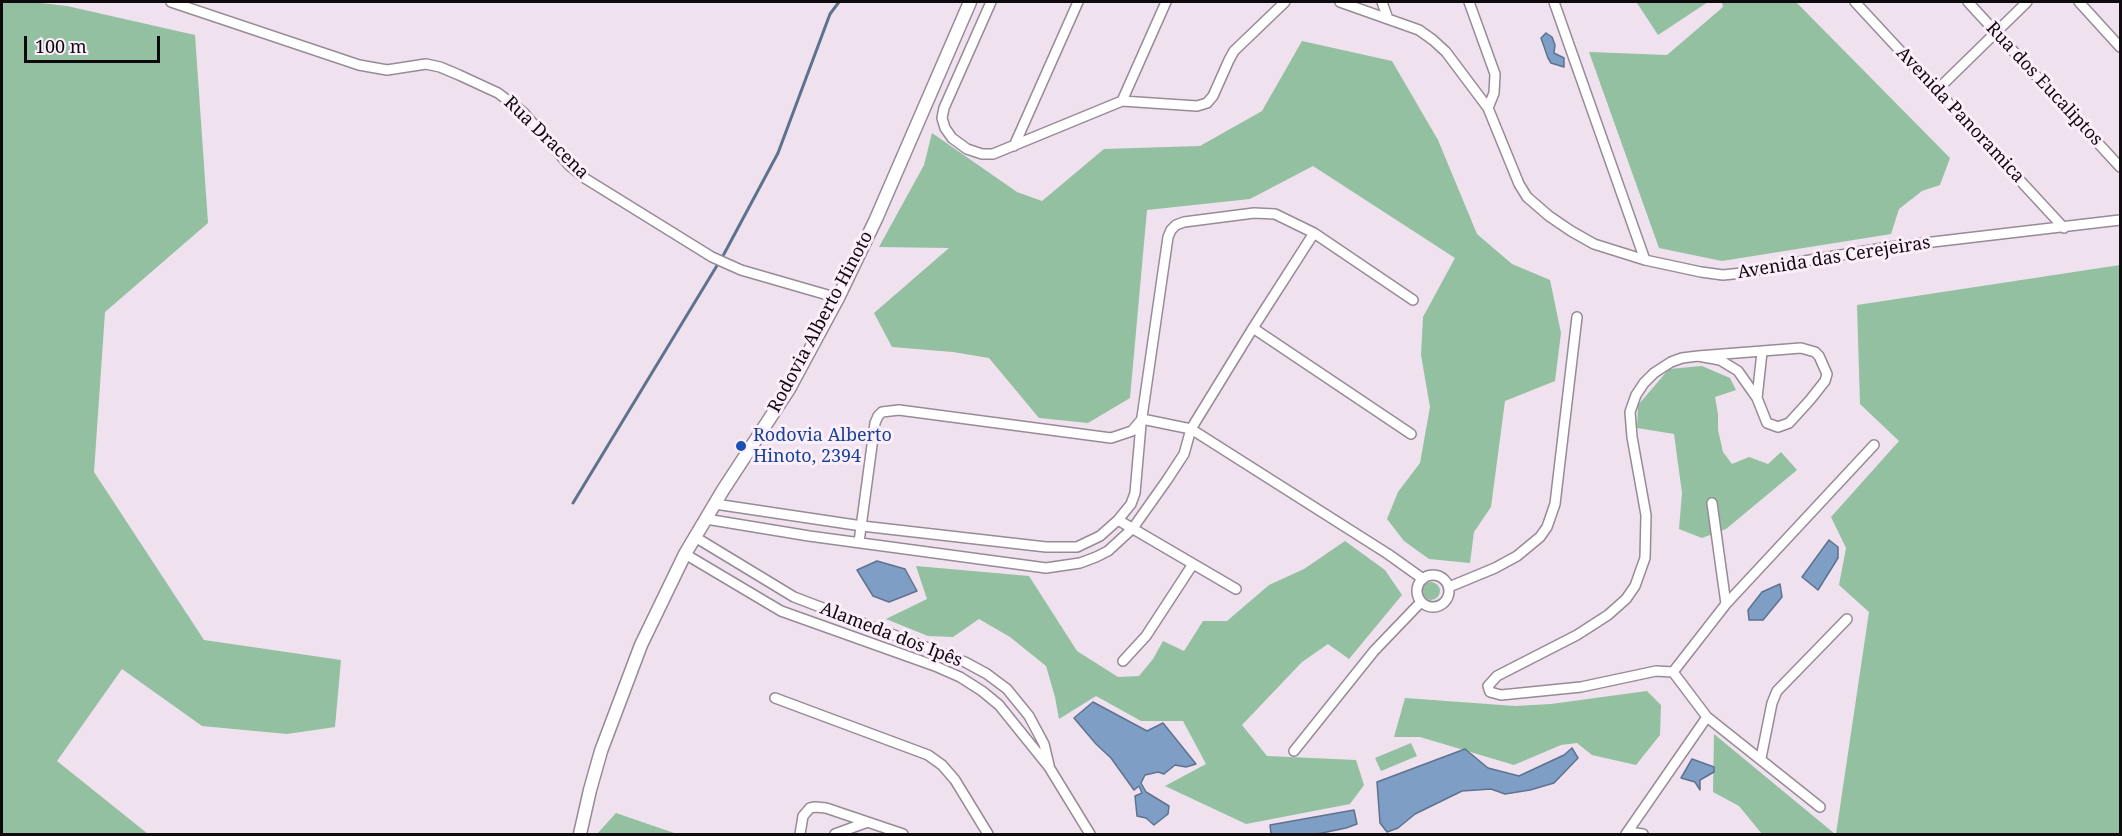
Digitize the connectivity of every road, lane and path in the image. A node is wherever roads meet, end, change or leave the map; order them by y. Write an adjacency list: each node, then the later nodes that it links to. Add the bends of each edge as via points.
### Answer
1 (171, 2): 27 (street, Rua Dracena, via 359,65 387,70 426,64 459,75 498,93 523,112 586,179 712,257)
2 (970, 2): 27 (main road, Rodovia Alberto Hinoto)
3 (991, 2): 21 (street, via 942,118 952,138 967,149 993,154)
4 (1078, 2): 21 (street)
5 (1166, 2): 19 (street)
6 (1285, 2): 19 (street, via 1234,51 1207,103 1197,106)
7 (1340, 2): 15 (street, Avenida das Cerejeiras)
8 (1382, 2): 15 (street)
9 (1469, 2): 20 (street, via 1495,74)
10 (1554, 2): 26 (street)
11 (1855, 2): 18 (street, Avenida Panoramica)
12 (1968, 2): 16 (street, Rua dos Eucaliptos)
13 (2027, 2): 16 (street)
14 (2079, 2): 17 (street)
15 (1388, 19): 20 (street, Avenida das Cerejeiras, via 1419,30 1433,40)
16 (1996, 32): 18 (street); 22 (street, Rua dos Eucaliptos)
17 (2121, 47)
18 (1937, 90): 24 (street, Avenida Panoramica)
19 (1122, 101): 21 (street)
20 (1488, 108): 26 (street, Avenida das Cerejeiras, via 1527,197 1587,240)
21 (1014, 146)
22 (2121, 167)
23 (2121, 220): 24 (street, Avenida das Cerejeiras)
24 (2064, 228): 26 (street, Avenida das Cerejeiras, via 1890,248 1742,273 1701,272)
25 (1314, 233): 28 (street); 30 (street); 34 (street, via 1266,212 1184,222 1171,230)
26 (1645, 260)
27 (838, 298): 39 (main road, Rodovia Alberto Hinoto, via 789,389)
28 (1413, 300)
29 (1577, 317): 54 (street, via 1555,504 1547,526 1540,537 1516,556)
30 (1253, 328): 35 (street); 36 (street)
31 (1762, 352): 32 (street); 33 (street); 33 (street, via 1808,350 1819,356 1827,374 1810,400 1783,427 1767,423)
32 (1698, 356): 33 (street, via 1720,360 1738,371); 63 (street, via 1671,362 1657,370 1632,403 1630,423 1646,515 1645,558 1635,586 1608,615 1578,635 1497,676 1488,686 1501,695 1569,688 1656,671)
33 (1757, 398)
34 (1142, 419): 35 (street); 43 (street, via 1135,492); 44 (street, via 1132,431 1111,438 899,410 882,412 875,423)
35 (1191, 429): 45 (street, via 1184,454); 53 (street)
36 (1411, 434)
37 (1874, 445): 59 (street)
38 (1712, 503): 59 (street)
39 (715, 504): 40 (street); 41 (main road, Rodovia Alberto Hinoto)
40 (791, 517): 42 (street); 46 (street)
41 (706, 519): 46 (street); 48 (main road, Rodovia Alberto Hinoto)
42 (817, 520): 44 (street); 47 (street)
43 (1118, 520): 44 (street, via 1100,536 1077,547 1046,547); 45 (street)
44 (862, 526): 49 (street)
45 (1132, 528): 49 (street, via 1096,557 1046,568); 51 (street)
46 (790, 532): 47 (street)
47 (815, 536): 49 (street)
48 (695, 537): 50 (main road, Rodovia Alberto Hinoto); 52 (street, Alameda dos Ipês)
49 (859, 542)
50 (685, 554): 56 (street, Alameda dos Ipês); 72 (main road, Rodovia Alberto Hinoto, via 628,674 601,751)
51 (1193, 564): 55 (street); 62 (street, via 1146,636)
52 (759, 577): 56 (street); 57 (street, Alameda dos Ipês)
53 (1423, 579): 54 (street, via 1436,575); 58 (street, via 1417,590)
54 (1449, 587): 58 (street, via 1447,600 1439,607)
55 (1236, 589)
56 (750, 593): 60 (street, Alameda dos Ipês)
57 (794, 597): 60 (street); 68 (street, Alameda dos Ipês, via 987,674 1007,689 1037,727)
58 (1421, 602): 66 (street, via 1374,651)
59 (1726, 604): 63 (street)
60 (786, 613): 68 (street, Alameda dos Ipês, via 960,677 999,705)
61 (1847, 619): 67 (street, via 1777,691)
62 (1123, 661)
63 (1673, 672): 65 (street)
64 (776, 698): 76 (street, via 928,756 955,780)
65 (1707, 717): 67 (street); 71 (street)
66 (1294, 751)
67 (1761, 758): 69 (street)
68 (1049, 767): 77 (street, Alameda dos Ipês)
69 (1820, 807)
70 (866, 823): 73 (street, via 815,807 802,816); 74 (street); 75 (street)
71 (1627, 833): 78 (street)
72 (580, 834)
73 (800, 834)
74 (835, 834)
75 (903, 834)
76 (988, 834)
77 (1090, 834)
78 (1643, 834)

